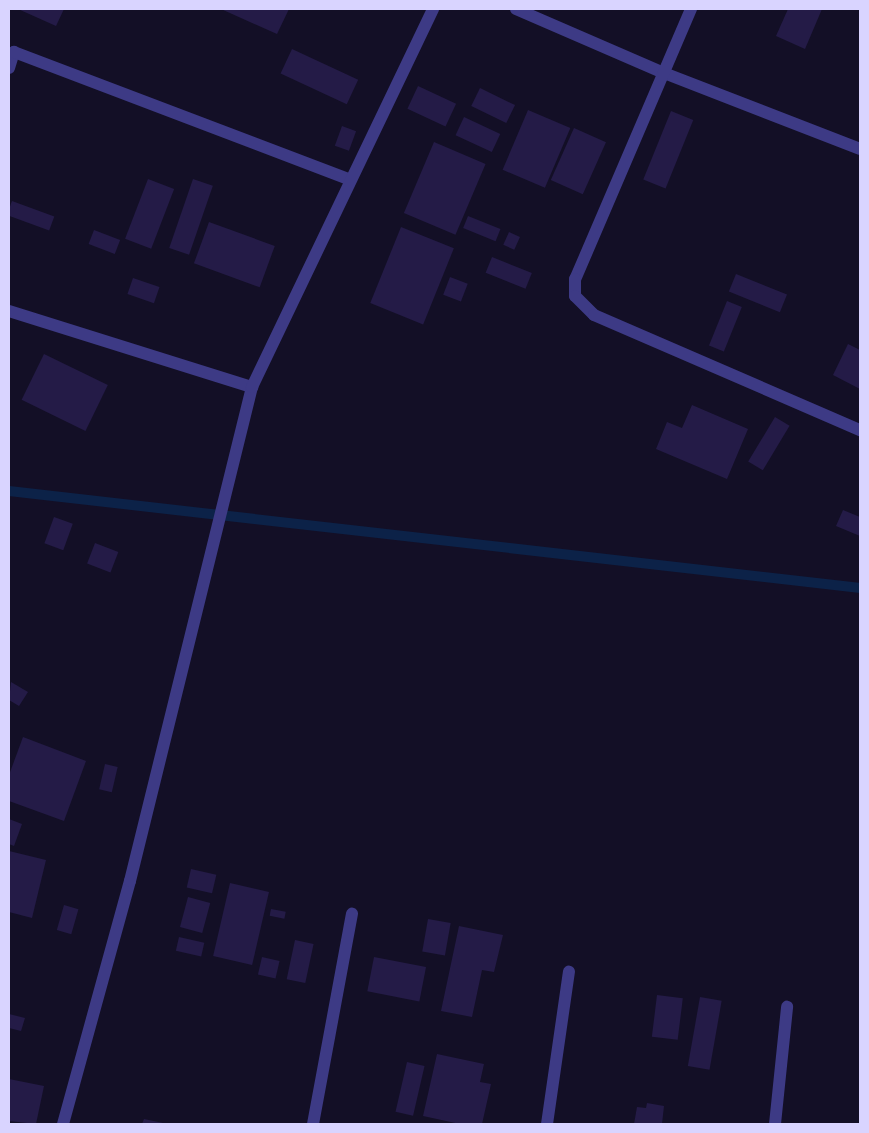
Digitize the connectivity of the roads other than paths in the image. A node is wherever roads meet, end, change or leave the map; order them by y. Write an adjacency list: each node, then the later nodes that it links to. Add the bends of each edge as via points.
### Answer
1 (433, 9): 7 (street)
2 (516, 9): 5 (street)
3 (691, 9): 5 (street)
4 (9, 68): 7 (street, via 14,52)
5 (664, 73): 6 (street); 10 (street, via 575,279 574,296 594,315)
6 (860, 149)
7 (351, 180): 9 (street)
8 (9, 311): 9 (street)
9 (252, 387): 14 (street, via 130,881)
10 (860, 430)
11 (352, 914): 15 (street)
12 (569, 972): 16 (street)
13 (787, 1007): 17 (street)
14 (63, 1124)
15 (313, 1124)
16 (548, 1124)
17 (775, 1124)

